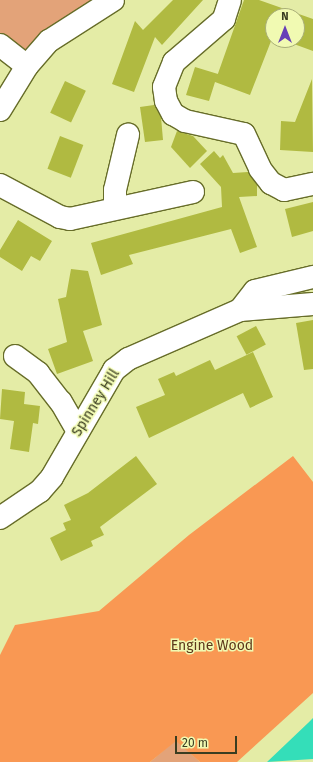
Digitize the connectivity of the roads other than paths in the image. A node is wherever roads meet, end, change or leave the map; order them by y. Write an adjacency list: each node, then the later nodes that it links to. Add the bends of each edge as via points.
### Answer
1 (113, 0): 4 (street, via 50,40)
2 (230, 0): 7 (street, via 224,19 174,62 164,87 166,101 173,114 185,122 244,134 260,169 271,183 284,190)
3 (0, 45): 4 (street)
4 (27, 66): 5 (street)
5 (0, 110)
6 (128, 135): 10 (street, via 115,190)
7 (313, 184)
8 (0, 185): 10 (street, via 65,218 81,219)
9 (193, 192): 10 (street)
10 (115, 207)
11 (313, 277): 13 (street, via 255,291)
12 (313, 304): 13 (street)
13 (240, 310): 15 (street, Spinney Hill, via 128,359 114,370)
14 (15, 356): 15 (street, via 38,373 61,402)
15 (78, 432): 16 (street, Spinney Hill, via 40,491)
16 (0, 518)

